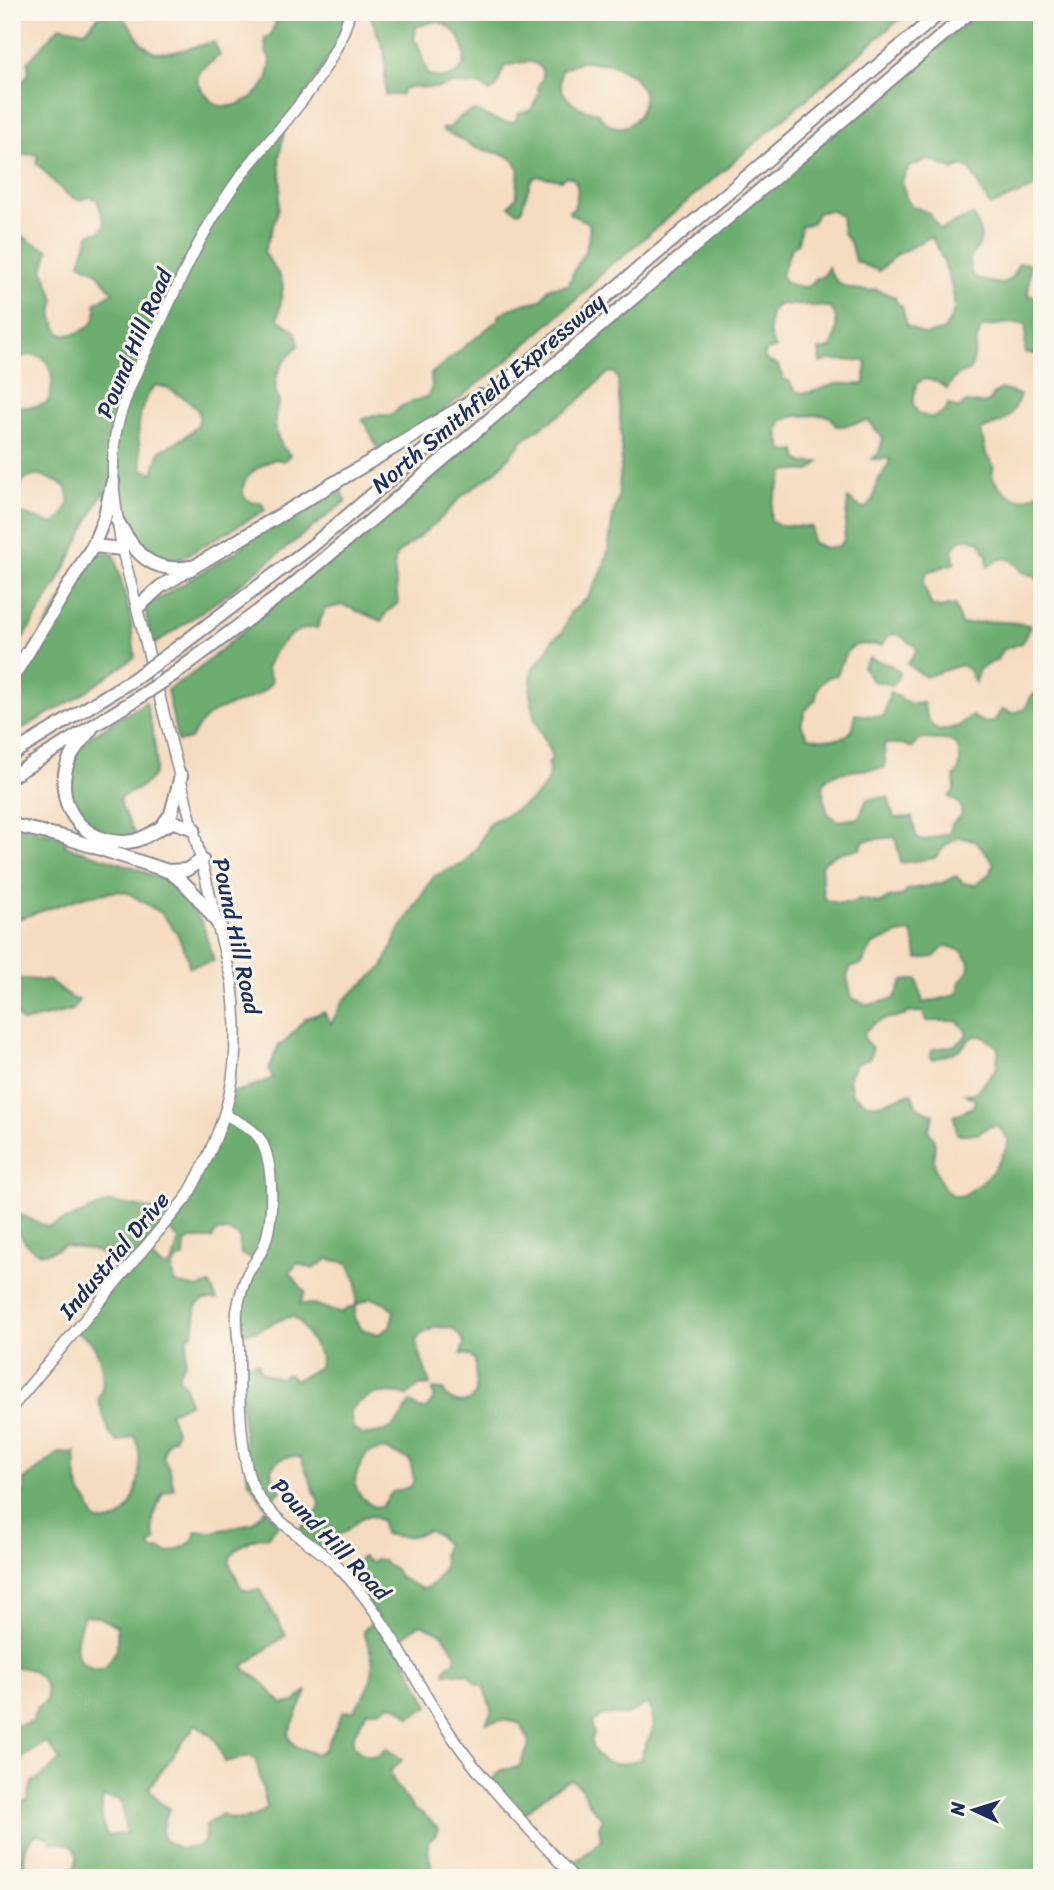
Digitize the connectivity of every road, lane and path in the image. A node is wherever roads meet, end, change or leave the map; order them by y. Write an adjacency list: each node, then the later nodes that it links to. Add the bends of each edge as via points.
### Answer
1 (350, 12): 5 (street, Pound Hill Road, via 325,70 236,182 205,230 129,391 117,428)
2 (940, 12): 4 (highway, North Smithfield Expressway)
3 (970, 12): 12 (highway, North Smithfield Expressway, bridge, via 287,590)
4 (502, 383): 9 (highway); 13 (highway, North Smithfield Expressway, bridge, via 312,546 176,649)
5 (113, 481): 6 (street, Pound Hill Road); 7 (highway)
6 (117, 520): 8 (street, Pound Hill Road); 9 (highway, via 143,558 170,568)
7 (93, 546): 8 (highway); 11 (highway)
8 (122, 549): 10 (street, Pound Hill Road)
9 (195, 567): 10 (highway, via 160,587)
10 (138, 607): 15 (street, Pound Hill Road)
11 (12, 678)
12 (91, 729): 14 (highway, North Smithfield Expressway); 17 (highway, via 65,774 65,801 77,822 94,836 126,842 145,838)
13 (12, 754)
14 (12, 776)
15 (181, 776): 17 (highway, via 171,814); 18 (street, Pound Hill Road)
16 (12, 825): 20 (highway)
17 (162, 826): 18 (highway, via 180,822)
18 (194, 829): 19 (street, Pound Hill Road)
19 (202, 860): 20 (highway, via 186,870); 21 (street, Pound Hill Road)
20 (168, 871): 21 (highway, via 182,880)
21 (220, 926): 22 (street, Pound Hill Road, via 237,1024)
22 (226, 1115): 23 (street, Industrial Drive, via 187,1197); 24 (street, Pound Hill Road, via 250,1128 261,1141 269,1166 271,1220 237,1312 239,1406 250,1480 264,1505 337,1566 380,1617 461,1750)
23 (12, 1407)
24 (574, 1878)

